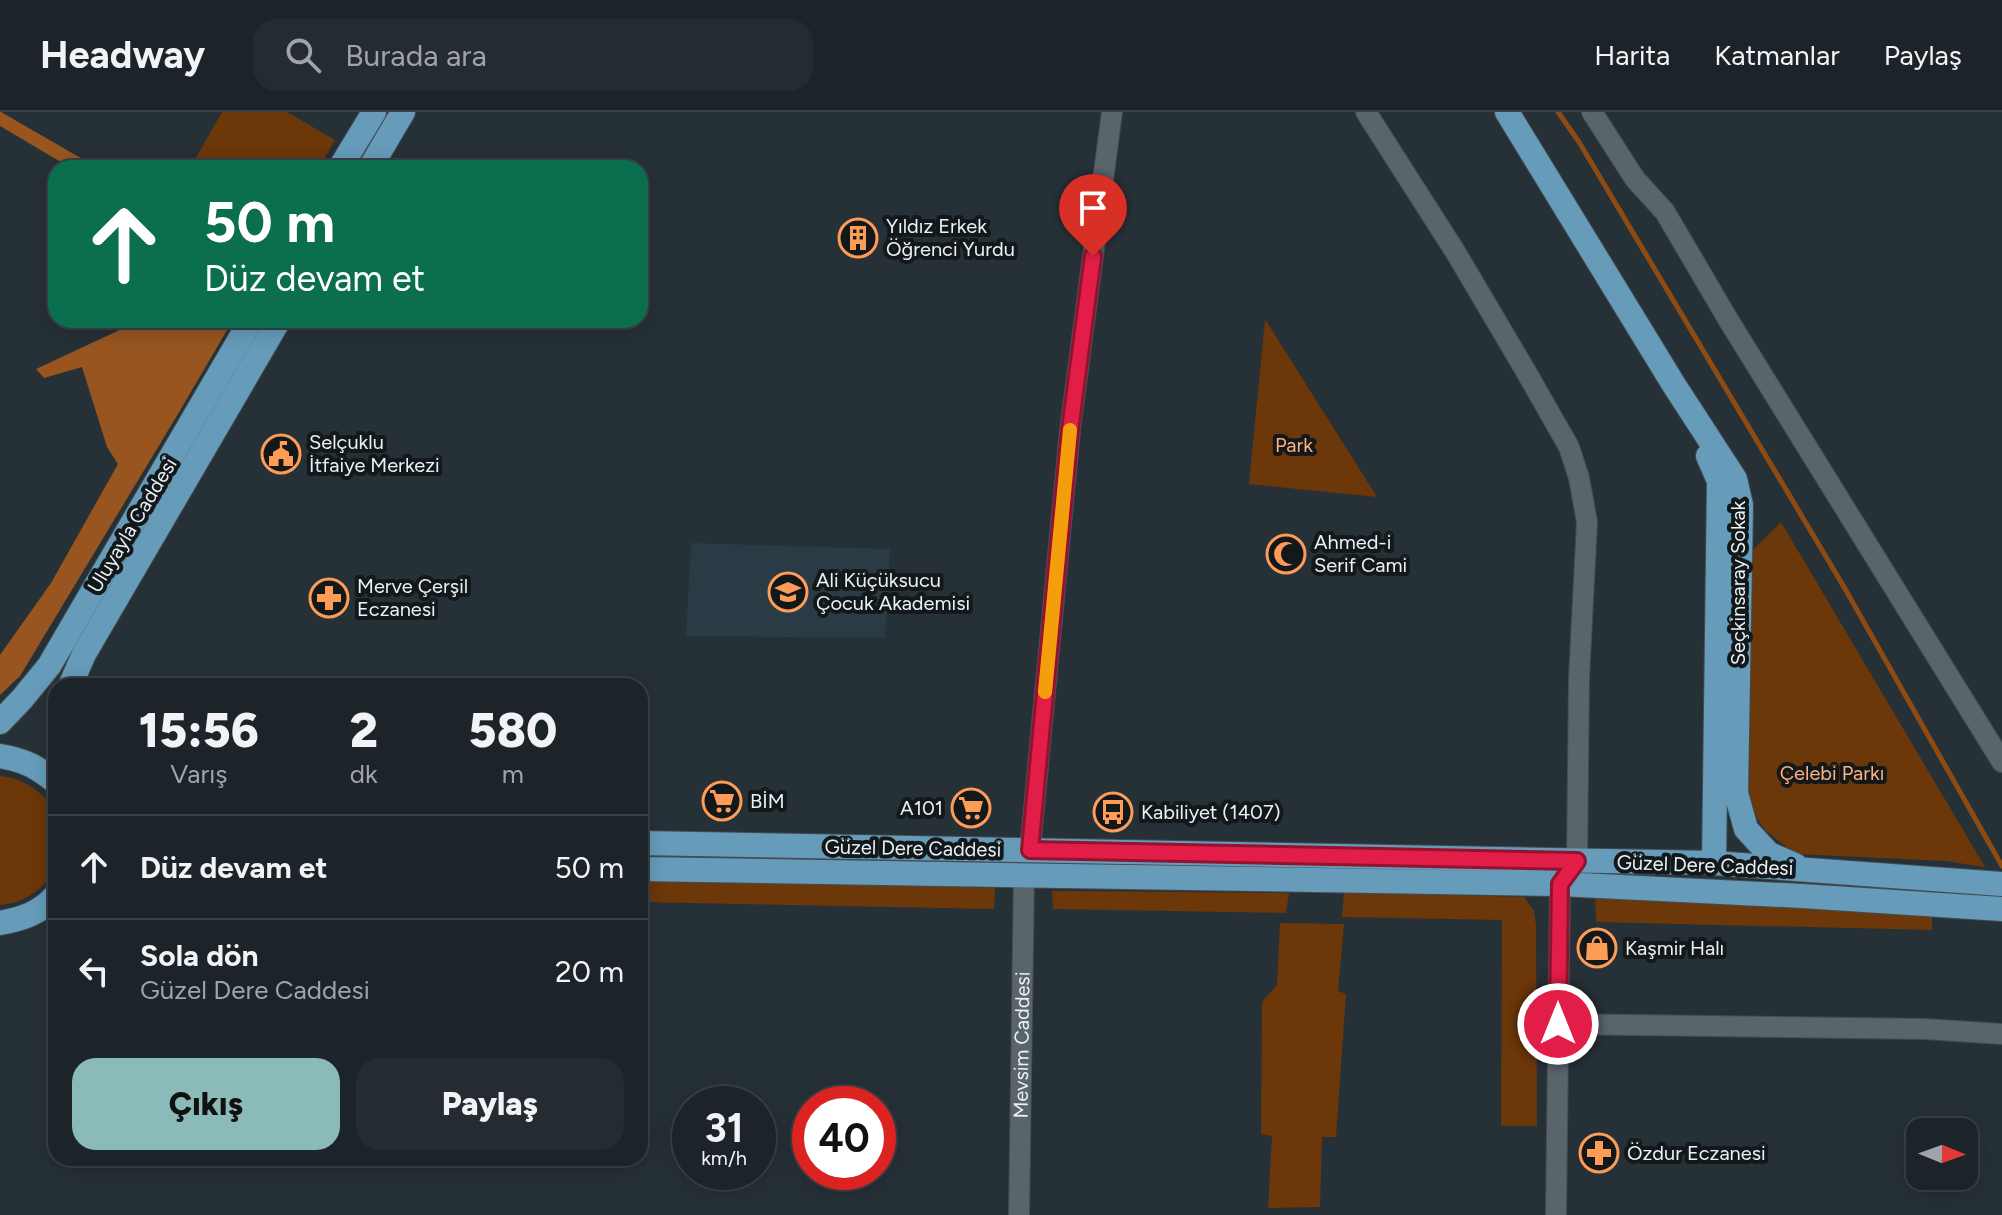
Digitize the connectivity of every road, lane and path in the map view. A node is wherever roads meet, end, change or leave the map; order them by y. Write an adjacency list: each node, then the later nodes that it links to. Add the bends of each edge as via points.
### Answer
1 (374, 112): 7 (main road)
2 (403, 112): 8 (main road)
3 (1112, 112): 18 (street, via 1070,430)
4 (1366, 112): 19 (street, via 1520,361 1569,447 1579,478 1587,522)
5 (1507, 112): 11 (main road)
6 (1592, 112): 15 (street, via 1635,179 1665,212)
7 (345, 160)
8 (375, 160)
9 (246, 328): 13 (main road, Uluyayla Caddesi, via 49,666)
10 (274, 328): 12 (main road, Uluyayla Caddesi)
11 (1674, 385): 20 (main road, Seçkinsaray Sokak, via 1719,481); 22 (main road, Seçkinsaray Sokak, via 1735,479 1741,505 1736,793 1746,829 1769,854)
12 (74, 678)
13 (0, 722)
14 (0, 756): 16 (main road)
15 (2002, 762)
16 (48, 775)
17 (648, 843): 18 (main road, Güzel Dere Caddesi)
18 (1030, 850): 19 (main road, Güzel Dere Caddesi)
19 (1577, 861): 20 (main road, Güzel Dere Caddesi); 24 (street)
20 (1714, 863): 22 (main road, Güzel Dere Caddesi)
21 (648, 869): 23 (main road, Güzel Dere Caddesi)
22 (1804, 869): 25 (main road, Güzel Dere Caddesi)
23 (1024, 875): 24 (main road, Güzel Dere Caddesi); 31 (street, Mevsim Caddesi)
24 (1560, 884): 27 (main road, Güzel Dere Caddesi); 29 (street)
25 (2002, 884)
26 (48, 903): 28 (main road)
27 (1998, 914)
28 (6, 924)
29 (1558, 1024): 30 (street); 32 (street)
30 (2002, 1034)
31 (1019, 1215)
32 (1556, 1215)

